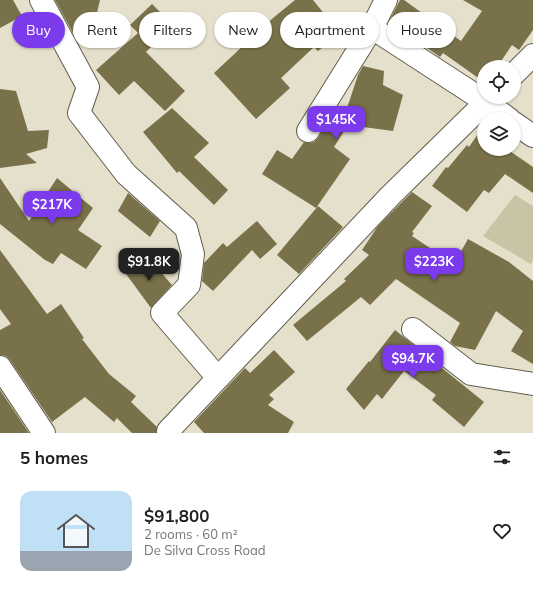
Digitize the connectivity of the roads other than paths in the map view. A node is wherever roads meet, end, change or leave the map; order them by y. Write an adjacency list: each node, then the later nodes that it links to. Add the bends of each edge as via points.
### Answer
1 (40, 0): 17 (street, via 88,87 79,113 126,174 186,228 193,254 189,285 162,313)
2 (386, 0): 3 (street)
3 (379, 14)
4 (379, 32): 8 (street)
5 (360, 48): 13 (street)
6 (533, 55): 7 (street)
7 (521, 67)
8 (477, 93)
9 (484, 104): 17 (street, via 390,196)
10 (492, 104): 11 (street)
11 (501, 112)
12 (521, 128): 14 (street)
13 (308, 131)
14 (533, 136)
15 (413, 329): 18 (street, via 471,374)
16 (0, 367): 19 (street)
17 (218, 378): 20 (street, via 168,431)
18 (533, 384)
19 (44, 433)
20 (170, 433)

